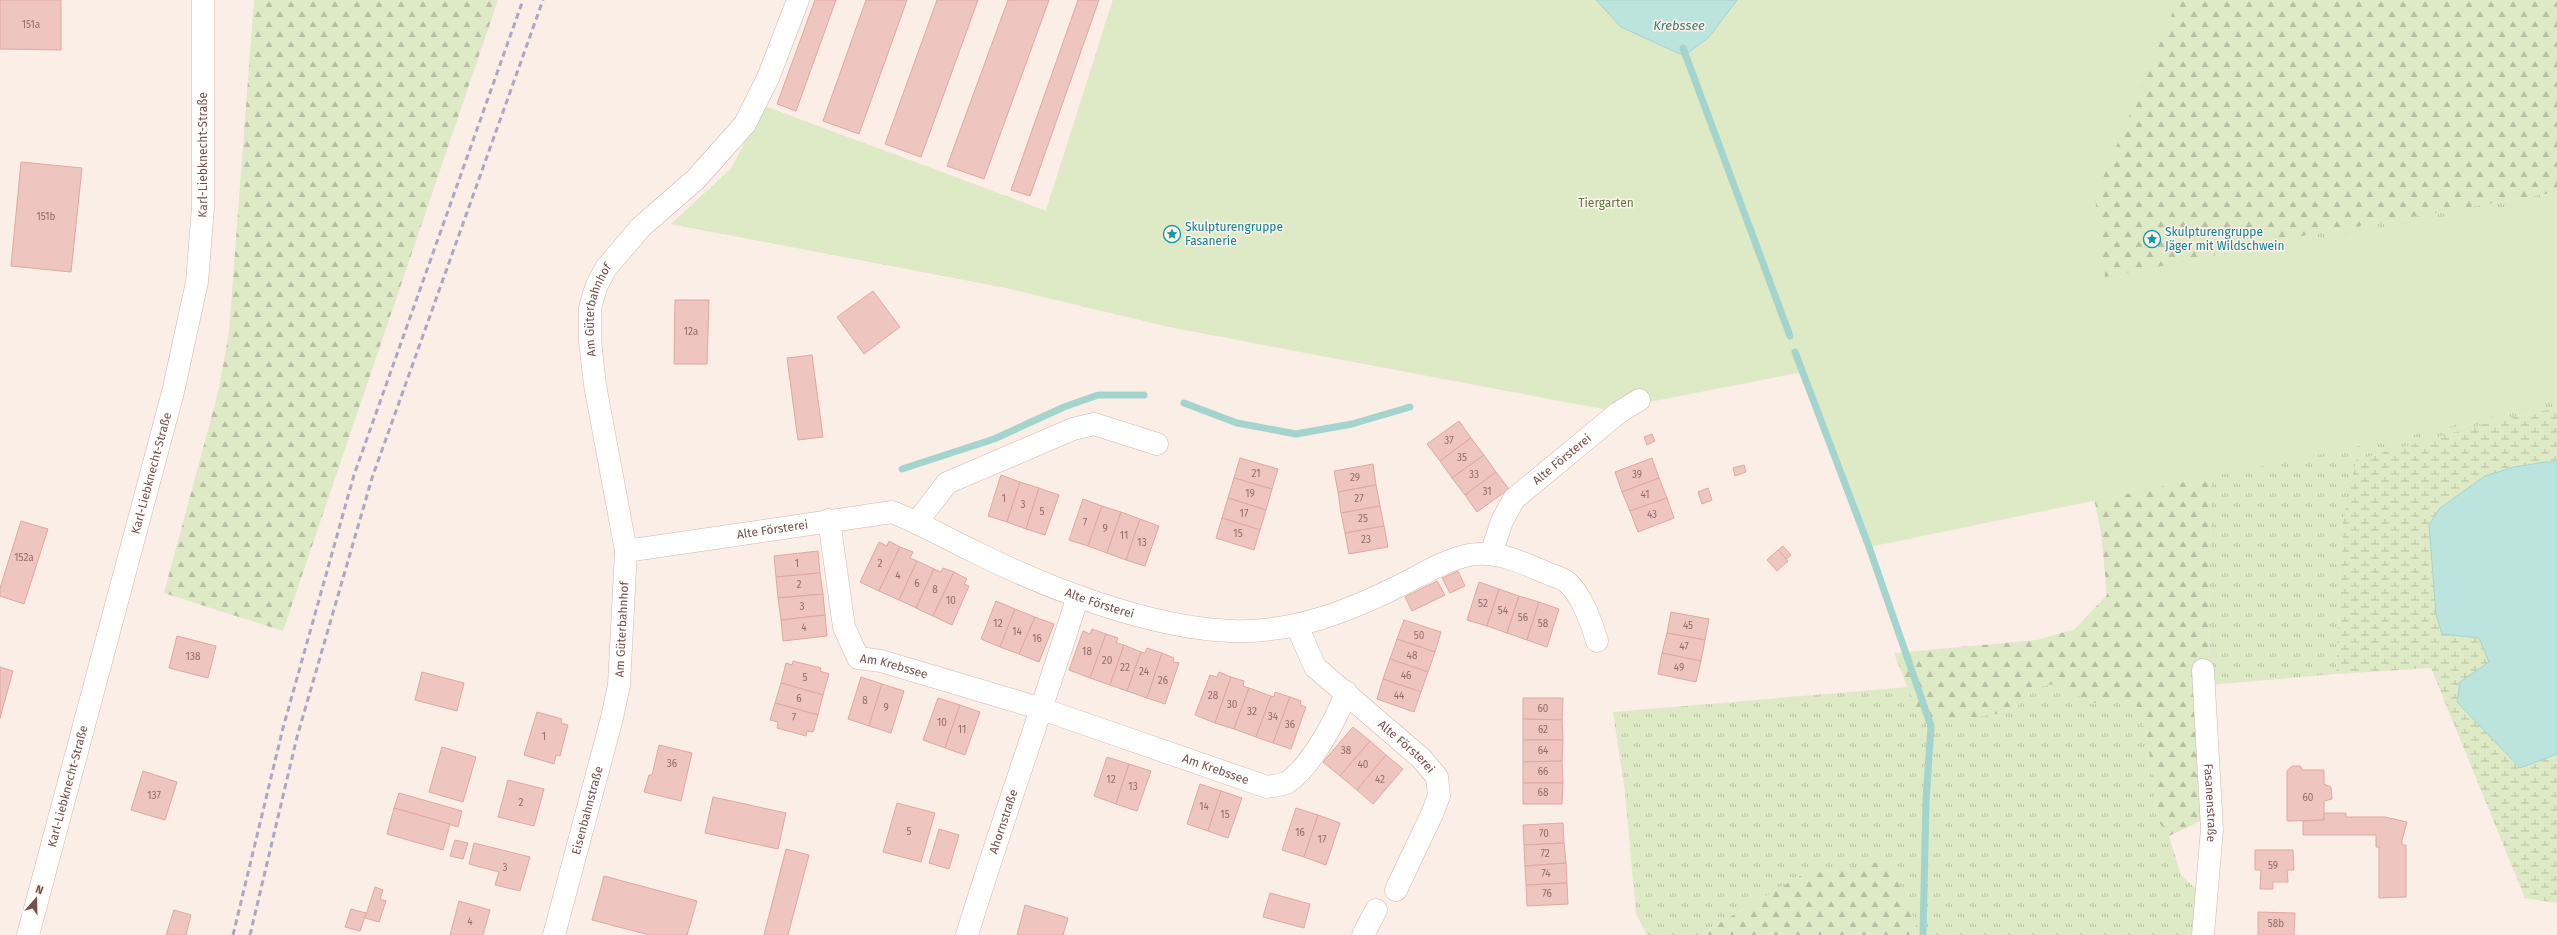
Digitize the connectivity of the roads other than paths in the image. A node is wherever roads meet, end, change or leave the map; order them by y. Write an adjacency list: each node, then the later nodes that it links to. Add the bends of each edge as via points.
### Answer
1 (204, 0): 18 (street, Karl-Liebknecht-Straße, via 203,208 197,282 173,392)
2 (798, 0): 7 (street, Am Güterbahnhof, via 768,78 745,124 696,179 642,227 606,268 596,287 590,308 594,386)
3 (1639, 400): 8 (street, Alte Försterei, via 1618,413 1514,499 1502,521)
4 (1157, 444): 6 (street, via 1094,424 1074,429 947,483)
5 (830, 520): 6 (street, Alte Försterei, via 892,512); 7 (street, Alte Försterei); 15 (street, Am Krebssee, via 844,627 858,658 881,661)
6 (917, 522): 9 (street, Alte Försterei, via 974,552)
7 (626, 551): 13 (street, Am Güterbahnhof)
8 (1491, 554): 10 (street, Alte Försterei, via 1472,554 1453,560 1359,606); 11 (street, Alte Försterei, via 1523,563 1567,582 1591,618)
9 (1078, 596): 10 (street, Alte Försterei, via 1183,625 1231,631); 15 (street)
10 (1297, 626): 14 (street, Alte Försterei, via 1315,667)
11 (1597, 641)
12 (2203, 670): 22 (street, Fasanenstraße, via 2212,828)
13 (619, 685): 19 (street, Eisenbahnstraße)
14 (1346, 692): 15 (street, Am Krebssee, via 1341,708 1304,768 1287,783 1267,787); 16 (street, Alte Försterei, via 1421,758 1438,777 1439,796 1435,808)
15 (1042, 709): 20 (street, Ahornstraße, via 1001,824)
16 (1396, 890)
17 (1376, 910): 21 (street)
18 (28, 935)
19 (554, 935)
20 (967, 935)
21 (1363, 935)
22 (2203, 935)

